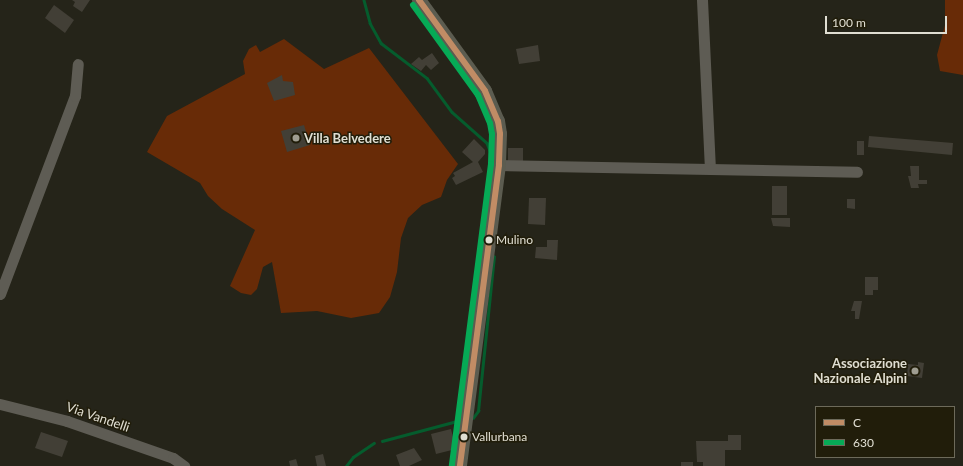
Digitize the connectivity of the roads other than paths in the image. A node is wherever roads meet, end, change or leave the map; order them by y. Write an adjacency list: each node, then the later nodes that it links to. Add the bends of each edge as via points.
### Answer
1 (419, 0): 4 (main road, via 485,91 498,121)
2 (702, 0): 5 (street)
3 (78, 64): 7 (street, via 76,96)
4 (499, 165): 5 (street); 10 (main road)
5 (710, 170): 6 (street)
6 (857, 172)
7 (0, 294)
8 (0, 404): 9 (street, Via Vandelli, via 67,421 173,458)
9 (184, 466)
10 (460, 466)

